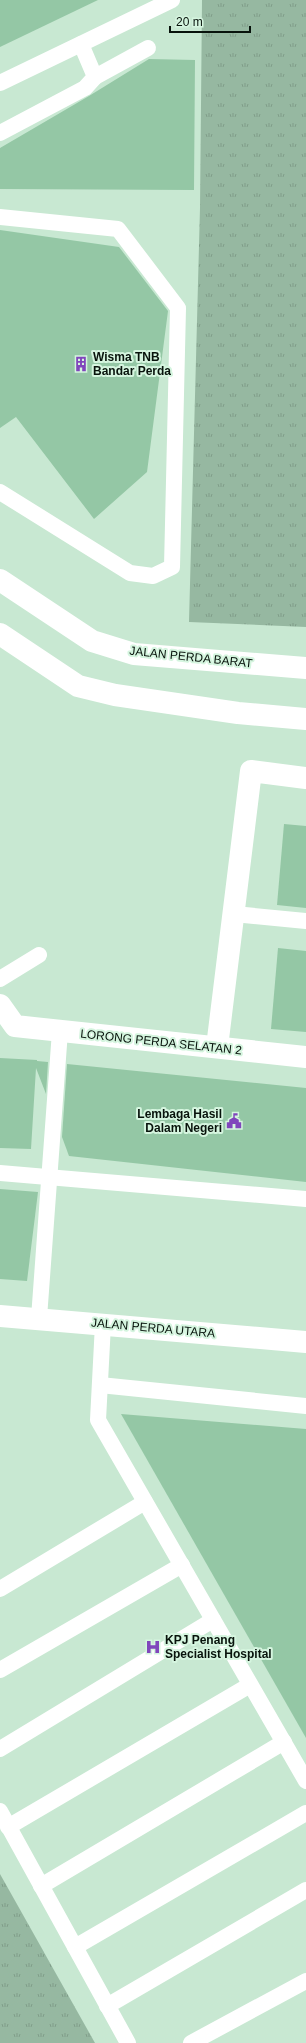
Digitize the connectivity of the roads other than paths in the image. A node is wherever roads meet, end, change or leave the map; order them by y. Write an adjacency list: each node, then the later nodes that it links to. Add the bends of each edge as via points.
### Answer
1 (172, 0): 2 (lane)
2 (81, 44): 4 (lane); 5 (lane)
3 (148, 48): 4 (lane)
4 (95, 77): 6 (lane, via 85,88)
5 (0, 83)
6 (0, 133)
7 (0, 217): 8 (lane, via 118,229 178,308 172,567 152,576 130,573)
8 (0, 492)
9 (0, 580): 13 (street, JALAN PERDA BARAT, via 92,642 134,654)
10 (0, 634): 12 (street)
11 (0, 652): 12 (street)
12 (25, 652): 14 (street, via 78,686 238,713)
13 (306, 668)
14 (306, 719)
15 (306, 778): 16 (street, via 251,771)
16 (234, 914): 17 (lane); 22 (street)
17 (306, 922)
18 (38, 955): 19 (lane)
19 (0, 979)
20 (0, 1005): 21 (street, LORONG PERDA SELATAN 2, via 15,1026)
21 (60, 1031): 22 (street, LORONG PERDA SELATAN 2); 25 (lane)
22 (217, 1047): 23 (street, LORONG PERDA SELATAN 2)
23 (306, 1057)
24 (0, 1173): 25 (lane)
25 (49, 1176): 26 (lane); 28 (lane)
26 (306, 1199)
27 (0, 1316): 28 (street, JALAN PERDA UTARA)
28 (39, 1318): 29 (street, JALAN PERDA UTARA)
29 (103, 1324): 30 (street, JALAN PERDA UTARA); 31 (lane)
30 (306, 1342)
31 (100, 1384): 32 (lane); 33 (lane, via 98,1420)
32 (306, 1406)
33 (145, 1502): 34 (lane); 35 (lane)
34 (182, 1565): 36 (lane); 37 (lane)
35 (0, 1589)
36 (213, 1620): 38 (lane); 40 (lane)
37 (0, 1670)
38 (250, 1684): 39 (lane); 44 (lane)
39 (284, 1742): 41 (lane); 45 (lane)
40 (0, 1749)
41 (306, 1781)
42 (0, 1811): 44 (lane)
43 (306, 1813): 47 (lane)
44 (8, 1827): 45 (lane)
45 (42, 1886): 47 (lane)
46 (306, 1890): 49 (lane)
47 (75, 1947): 49 (lane)
48 (306, 1981): 51 (lane)
49 (107, 2006): 50 (lane)
50 (128, 2043)
51 (191, 2043)

